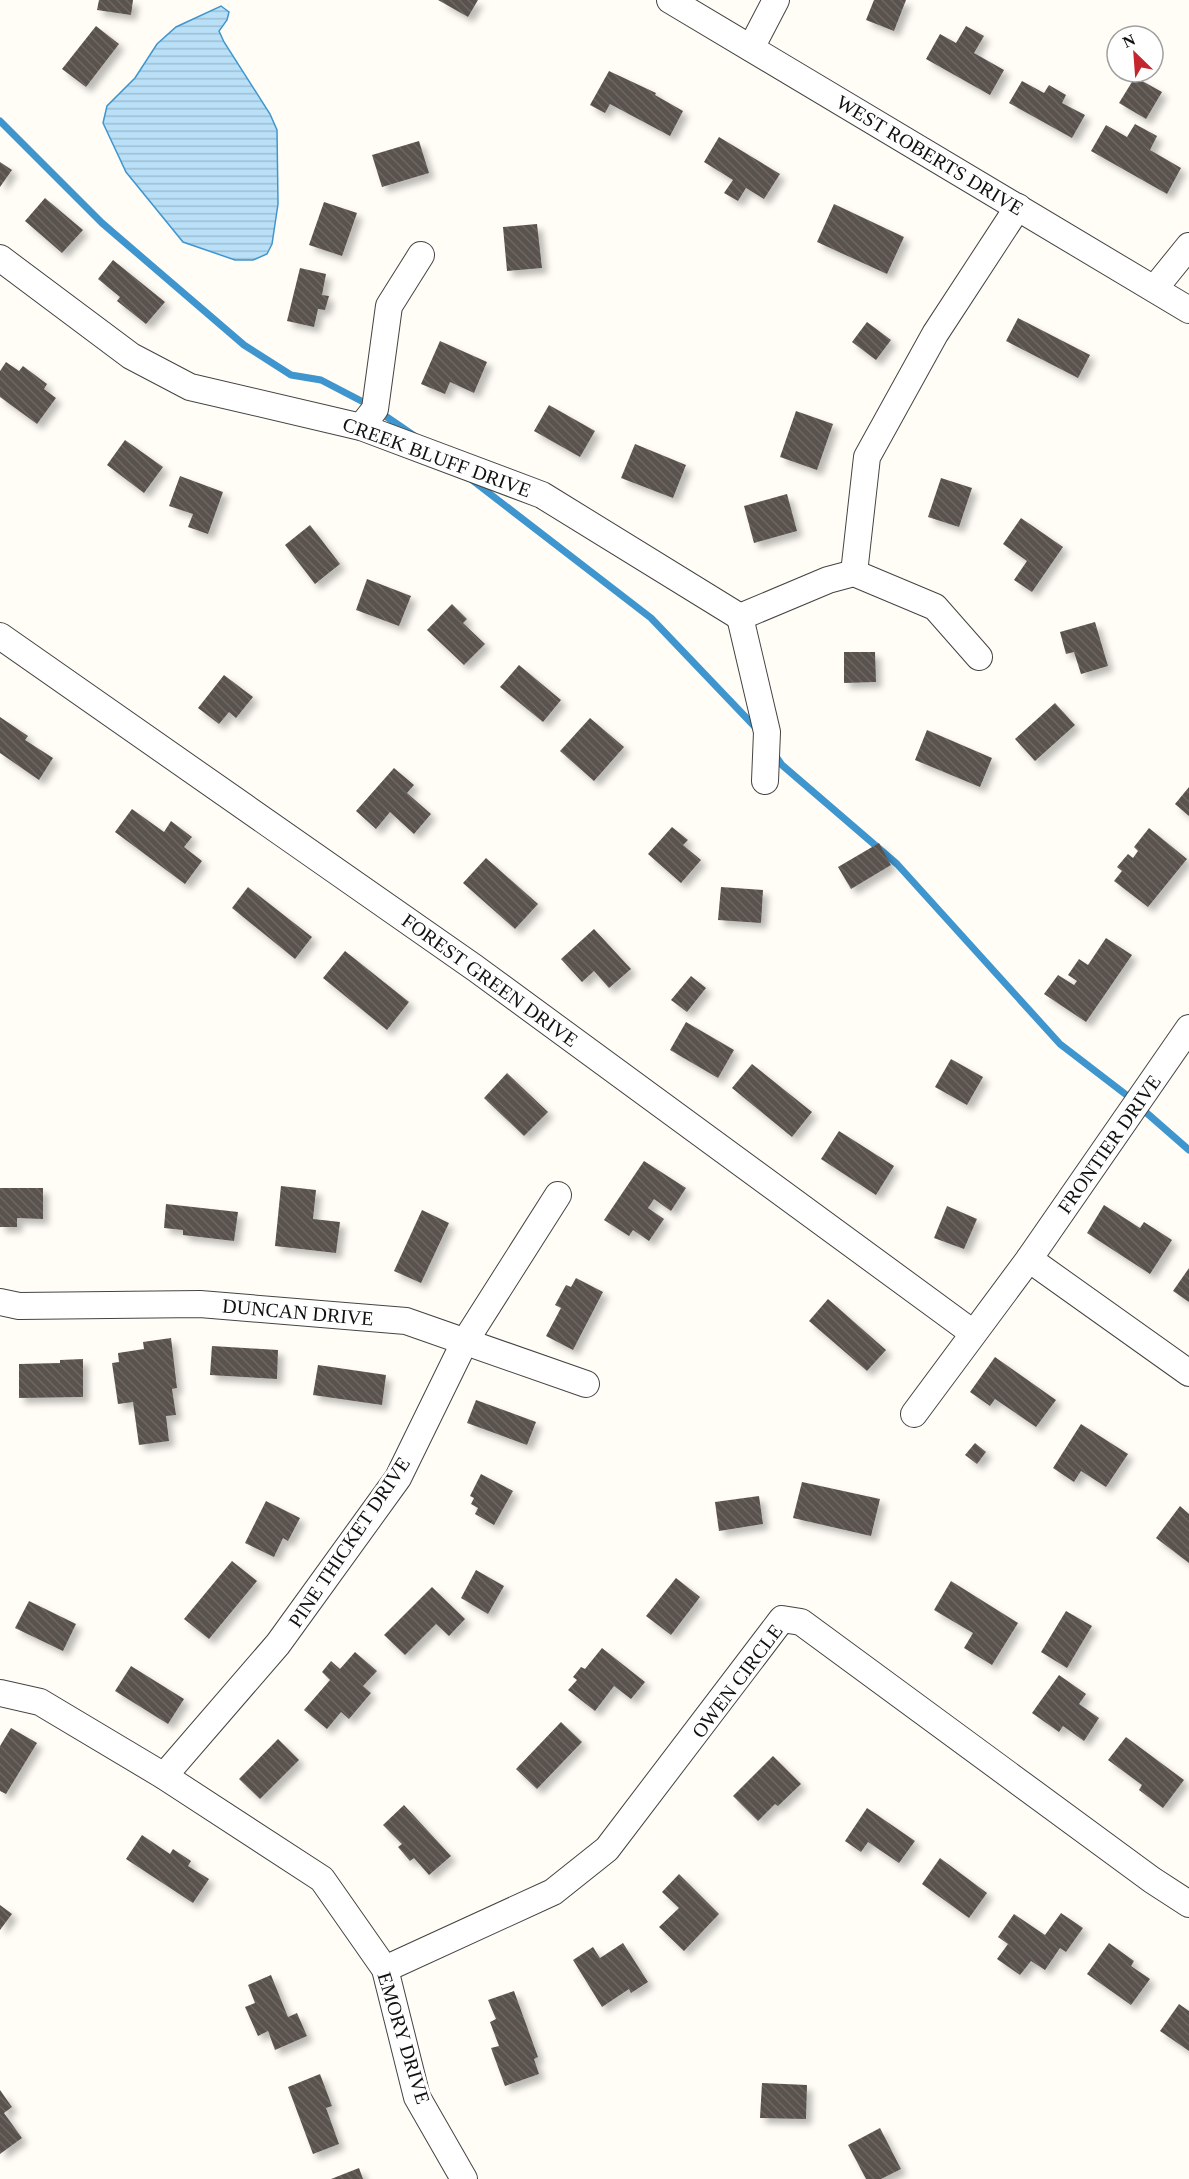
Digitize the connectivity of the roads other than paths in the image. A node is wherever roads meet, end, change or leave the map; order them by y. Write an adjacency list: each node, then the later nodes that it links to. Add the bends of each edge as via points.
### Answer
1 (670, 0): 3 (street, WEST ROBERTS DRIVE)
2 (776, 0): 3 (street)
3 (751, 48): 4 (street, WEST ROBERTS DRIVE)
4 (1018, 207): 8 (street, WEST ROBERTS DRIVE); 11 (street, via 935,334 867,457)
5 (1189, 246): 8 (street)
6 (422, 255): 10 (street, via 389,306 375,409)
7 (0, 258): 10 (street, CREEK BLUFF DRIVE, via 131,356 190,387)
8 (1155, 288): 9 (street, WEST ROBERTS DRIVE)
9 (1189, 309)
10 (361, 426): 12 (street, CREEK BLUFF DRIVE, via 542,495)
11 (854, 573): 12 (street); 14 (street, via 935,607)
12 (741, 617): 15 (street, via 767,732)
13 (0, 636): 20 (street, FOREST GREEN DRIVE, via 475,968)
14 (979, 657)
15 (765, 781)
16 (1189, 1028): 18 (street, FRONTIER DRIVE)
17 (558, 1195): 21 (street, PINE THICKET DRIVE)
18 (1029, 1259): 20 (street, FRONTIER DRIVE); 22 (street)
19 (0, 1302): 21 (street, DUNCAN DRIVE, via 19,1306 200,1304 395,1320)
20 (973, 1333): 24 (street)
21 (464, 1343): 23 (street, DUNCAN DRIVE); 26 (street, PINE THICKET DRIVE, via 398,1478 278,1644)
22 (1189, 1373)
23 (586, 1384)
24 (914, 1414)
25 (0, 1693): 26 (street, EMORY DRIVE, via 40,1702)
26 (164, 1776): 28 (street, EMORY DRIVE, via 322,1879)
27 (1189, 1904): 28 (street, OWEN CIRCLE, via 801,1622 782,1619 608,1849 553,1892)
28 (385, 1969): 29 (street, EMORY DRIVE, via 417,2097)
29 (464, 2179)

